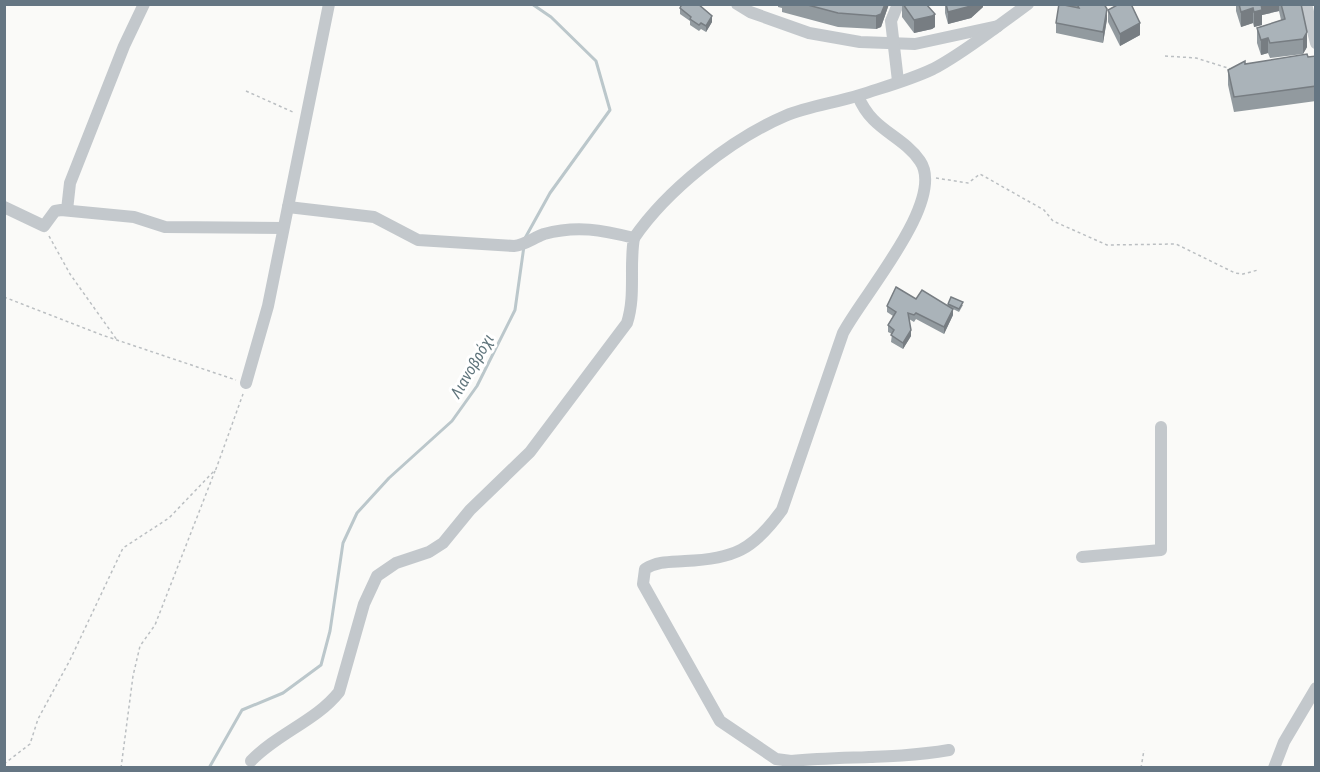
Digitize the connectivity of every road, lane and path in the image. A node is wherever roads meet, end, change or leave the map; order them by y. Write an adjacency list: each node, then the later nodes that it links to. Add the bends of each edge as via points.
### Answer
1 (144, 4): 20 (street, via 70,183)
2 (328, 4): 16 (street)
3 (737, 4): 7 (street)
4 (898, 4): 10 (street, via 891,21)
5 (1028, 4): 8 (street)
6 (1306, 4): 9 (street)
7 (752, 8): 10 (street, via 809,33)
8 (998, 26): 10 (street, via 923,44); 13 (street, via 932,69)
9 (1316, 43)
10 (894, 44): 13 (street)
11 (1165, 56): 12 (path, via 1196,58)
12 (1234, 70)
13 (898, 81): 15 (street)
14 (246, 91): 16 (path)
15 (858, 96): 17 (street, via 864,112 919,159); 23 (street, via 786,115 763,127 674,192 650,215)
16 (306, 118): 19 (street)
17 (926, 177): 24 (path, via 968,183 980,174 1044,210 1053,221 1107,245 1176,244 1235,273); 32 (street, via 924,200 843,333 782,510 755,543 740,552 708,560 657,562 645,569 642,584 720,721 761,751 776,759 791,760 912,756)
18 (4, 207): 21 (street)
19 (288, 207): 22 (street); 23 (street, via 374,218 418,240 435,242 524,245 539,236 579,227)
20 (67, 210): 21 (street, via 55,211); 22 (street, via 134,217 165,227)
21 (44, 226): 26 (path, via 70,274)
22 (283, 228): 27 (street, via 259,346)
23 (634, 238): 34 (street, via 630,262 631,311 614,341 530,452 470,510 443,543 396,563 377,576 364,604 339,692 329,704 268,743)
24 (1258, 270)
25 (4, 297): 26 (path)
26 (118, 341): 27 (path)
27 (246, 384): 29 (path)
28 (1161, 427): 30 (street, via 1161,550)
29 (216, 469): 35 (path, via 169,518 123,548 38,718 30,744); 36 (path, via 159,614 140,646)
30 (1083, 557)
31 (1316, 688): 38 (street, via 1284,742)
32 (949, 750)
33 (1144, 750): 37 (path)
34 (251, 761)
35 (4, 764)
36 (121, 768)
37 (1141, 768)
38 (1274, 768)

